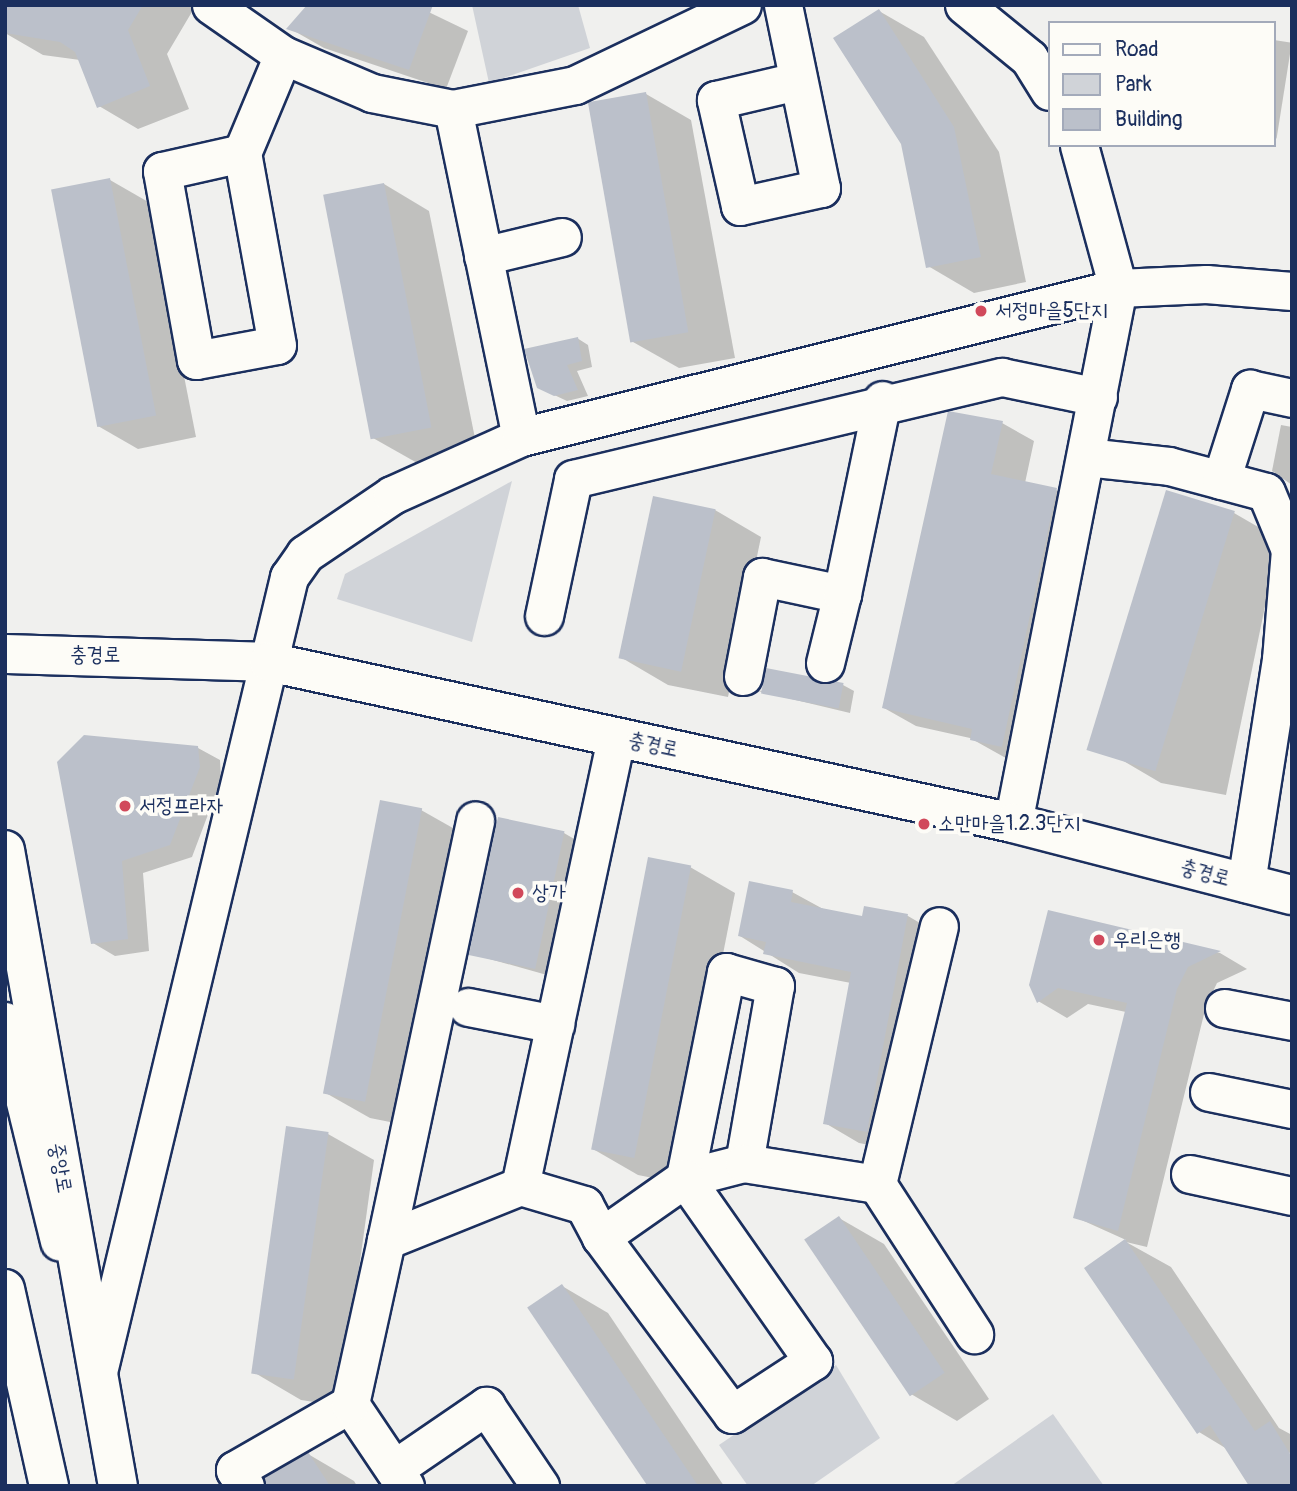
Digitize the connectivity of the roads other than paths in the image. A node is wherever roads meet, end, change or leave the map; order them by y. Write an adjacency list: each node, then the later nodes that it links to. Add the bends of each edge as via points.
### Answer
1 (211, 5): 5 (street)
2 (742, 5): 8 (street, via 575,85)
3 (783, 5): 6 (street)
4 (969, 6): 7 (street, via 1029,58)
5 (283, 55): 8 (street, via 372,93); 10 (street)
6 (797, 81)
7 (1048, 88)
8 (453, 109): 12 (street)
9 (1080, 147): 13 (street)
10 (242, 153): 10 (street, via 162,171 196,360 277,345)
11 (562, 237): 12 (street)
12 (484, 256): 18 (street)
13 (1118, 288): 14 (street, via 1206,284); 15 (street); 18 (street)
14 (1292, 291)
15 (1098, 397): 17 (street, via 1002,377); 19 (street)
16 (1292, 398): 20 (street, via 1251,389)
17 (882, 400): 22 (street); 23 (street, via 573,479)
18 (521, 437): 26 (street, via 392,495 305,554 289,576)
19 (1086, 457): 20 (street, via 1169,466); 32 (street)
20 (1222, 480): 21 (street, via 1266,492 1290,550)
21 (1291, 576): 25 (street)
22 (842, 594): 27 (street); 28 (street, via 762,577)
23 (544, 616)
24 (5, 654): 26 (main road, 충경로)
25 (1286, 660): 30 (street)
26 (269, 662): 29 (main road, 충경로); 54 (street)
27 (825, 663)
28 (743, 676)
29 (616, 737): 32 (main road, 충경로); 41 (street)
30 (1280, 751): 34 (street)
31 (475, 820): 51 (street)
32 (1013, 822): 34 (main road, 충경로)
33 (5, 850): 54 (main road, 중앙로)
34 (1246, 883): 35 (main road, 충경로)
35 (1292, 895)
36 (939, 926): 47 (street)
37 (468, 1007): 41 (street)
38 (1224, 1008): 40 (street)
39 (5, 1021): 54 (street)
40 (1292, 1021)
41 (555, 1024): 48 (street)
42 (1209, 1092): 43 (street)
43 (1292, 1109)
44 (744, 1163): 46 (street); 46 (street, via 775,986 726,972); 47 (street)
45 (1190, 1174): 49 (street)
46 (685, 1178): 50 (street); 50 (street, via 813,1361 732,1414)
47 (877, 1184): 53 (street)
48 (520, 1186): 50 (street, via 583,1205); 51 (street)
49 (1292, 1196)
50 (601, 1237)
51 (386, 1240): 55 (street)
52 (5, 1289): 57 (main road)
53 (974, 1334)
54 (96, 1377): 58 (main road, 중앙로)
55 (350, 1404): 56 (street); 59 (street, via 234,1470)
56 (399, 1477): 60 (street, via 485,1406)
57 (49, 1486)
58 (118, 1486)
59 (245, 1486)
60 (540, 1486)

